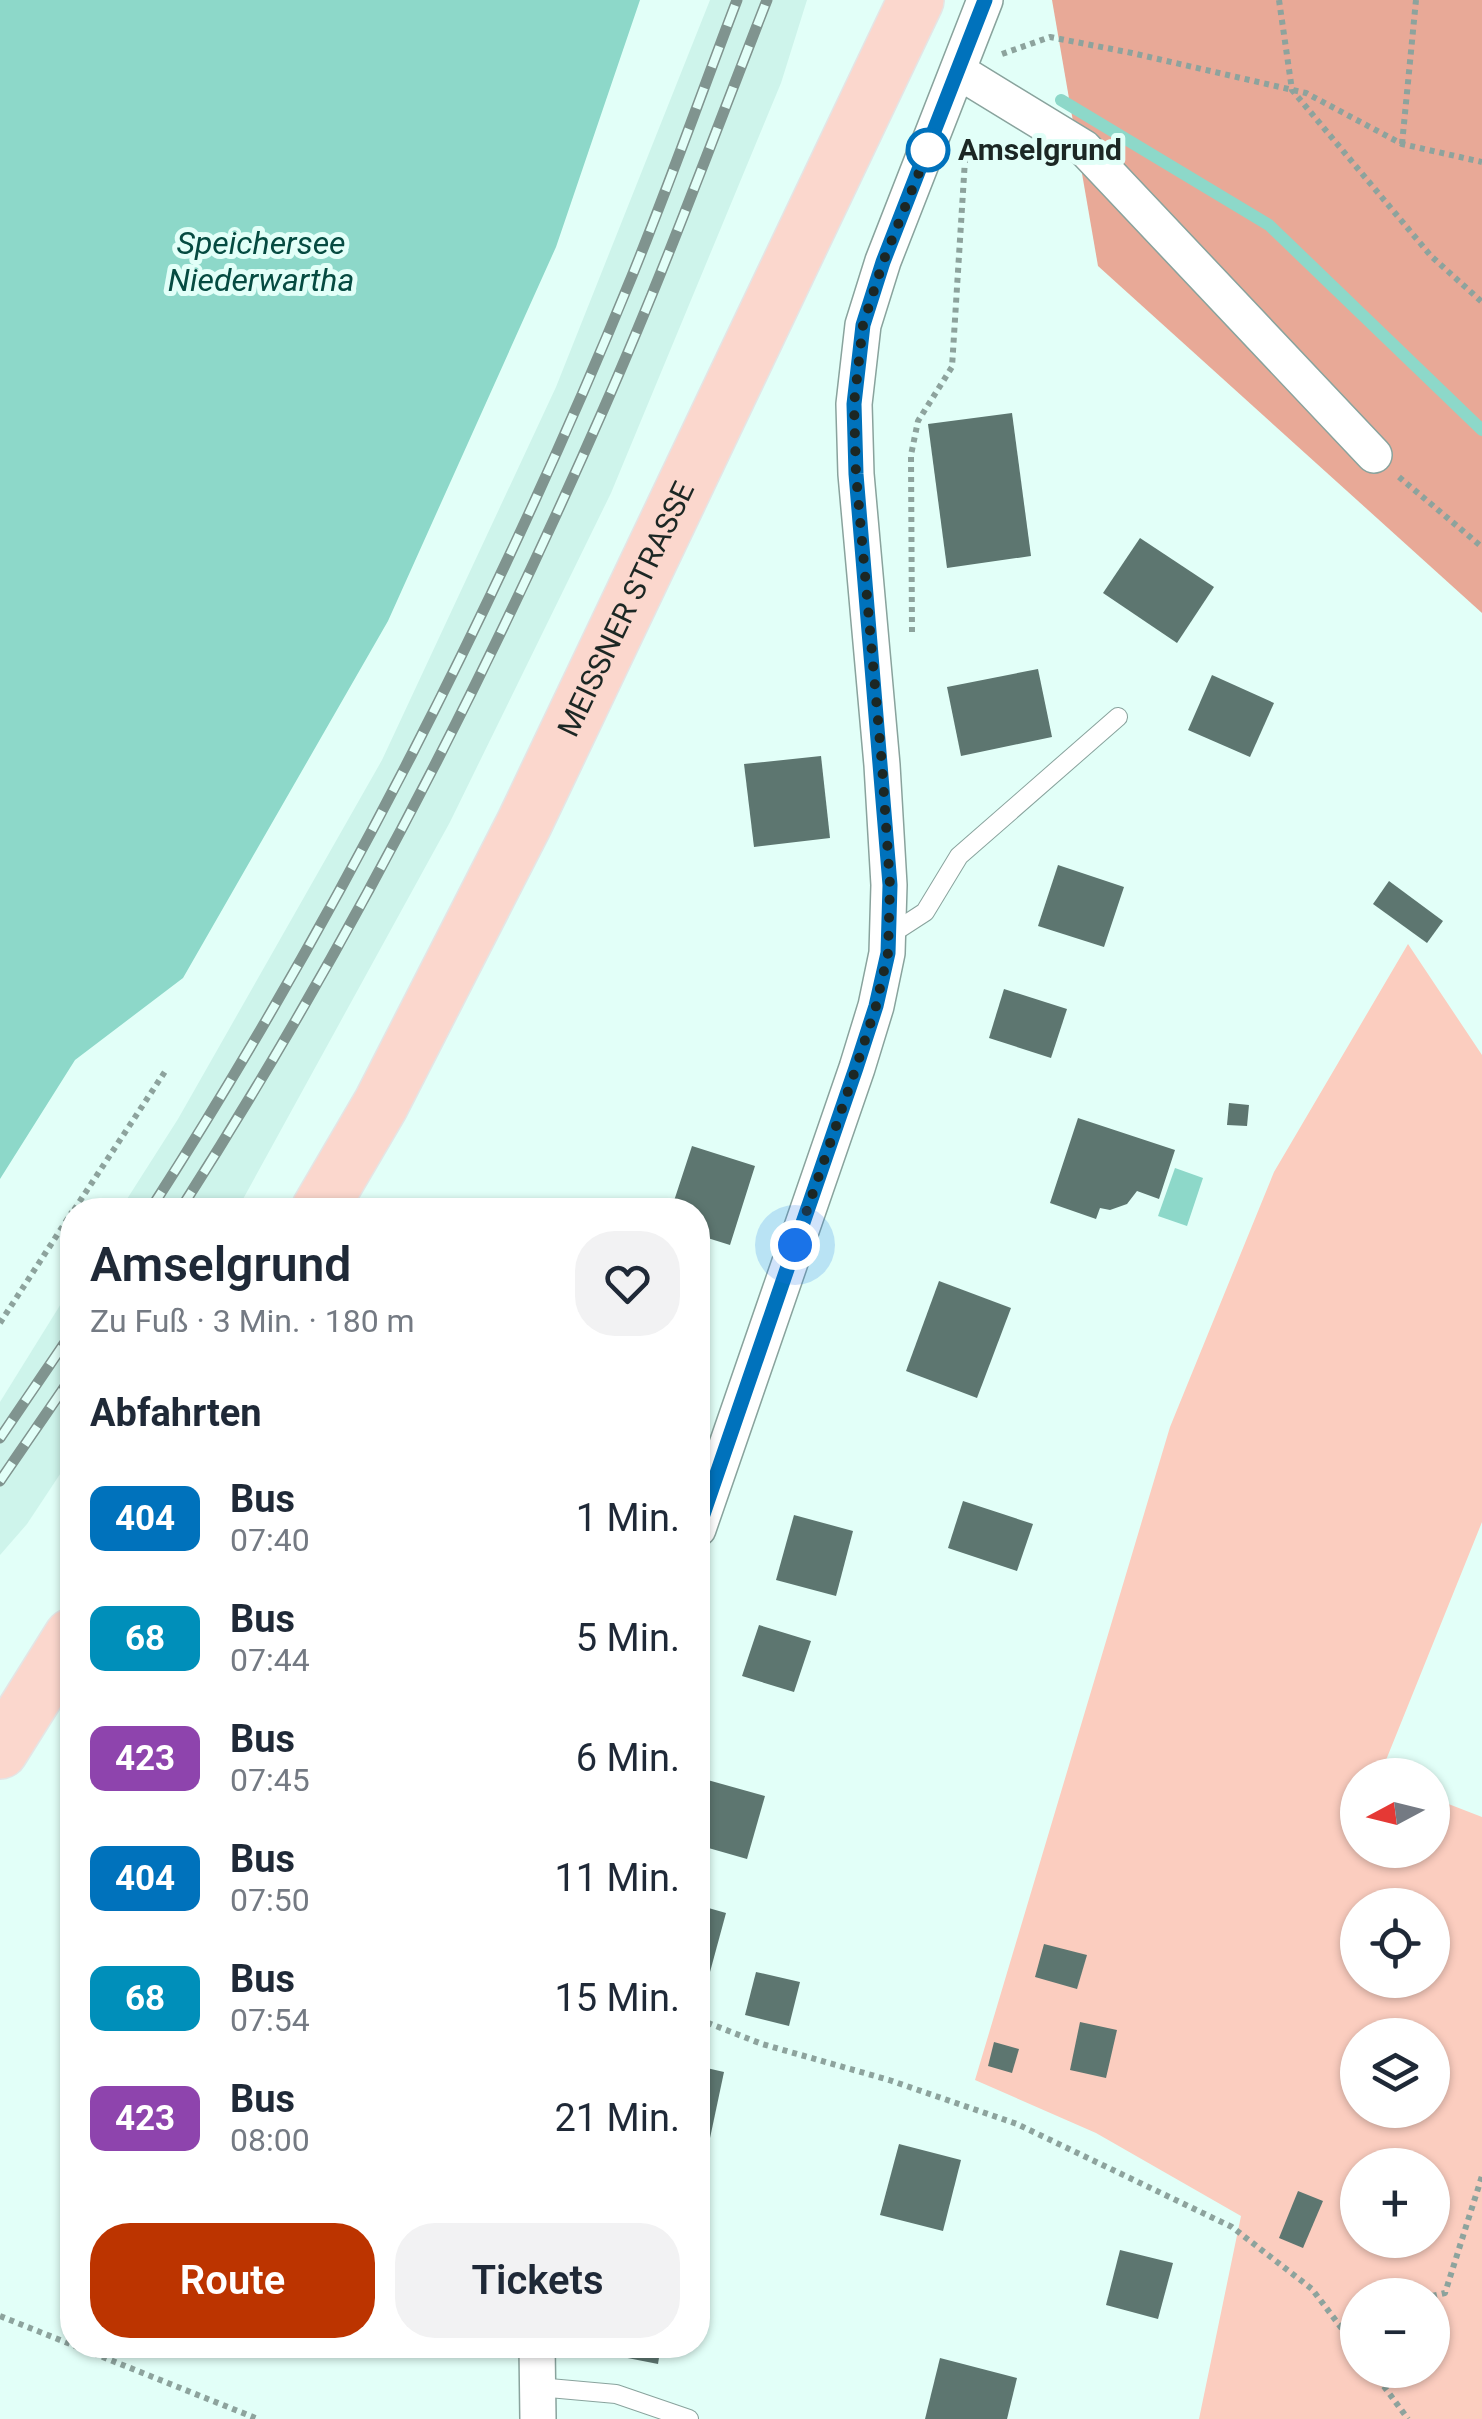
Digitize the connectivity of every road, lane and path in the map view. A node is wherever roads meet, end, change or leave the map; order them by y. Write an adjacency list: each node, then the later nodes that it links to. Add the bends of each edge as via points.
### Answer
1 (916, 0): 18 (main road, MEISSNER STRASSE, via 524,824)
2 (985, 0): 5 (street)
3 (1279, 0): 6 (path)
4 (1416, 0): 7 (path)
5 (958, 71): 6 (path, via 1050,37); 11 (street, via 1084,148); 15 (street, via 863,325 854,404 884,784)
6 (1292, 90): 7 (path); 10 (path, via 1430,256)
7 (1402, 144): 9 (path)
8 (966, 150): 13 (path, via 952,367 918,422 912,455)
9 (1482, 162)
10 (1482, 302)
11 (1374, 455): 12 (path)
12 (1482, 546)
13 (912, 650)
14 (1118, 718): 15 (lane, via 959,856 924,912)
15 (888, 937): 21 (street, via 876,1006)
16 (166, 1070): 17 (path)
17 (82, 1198)
18 (326, 1198)
19 (60, 1231): 20 (path)
20 (0, 1323)
21 (710, 1493)
22 (60, 1655): 23 (main road)
23 (0, 1751)
24 (710, 2024): 28 (path, via 1018,2124 1232,2227 1312,2289)
25 (1482, 2176): 26 (path)
26 (1449, 2278)
27 (0, 2316): 29 (path)
28 (1340, 2326)
29 (60, 2340)
30 (105, 2358): 34 (path)
31 (536, 2358): 33 (street)
32 (1385, 2388): 36 (path)
33 (538, 2401): 35 (lane, via 616,2394)
34 (258, 2419)
35 (689, 2419)
36 (1408, 2419)

